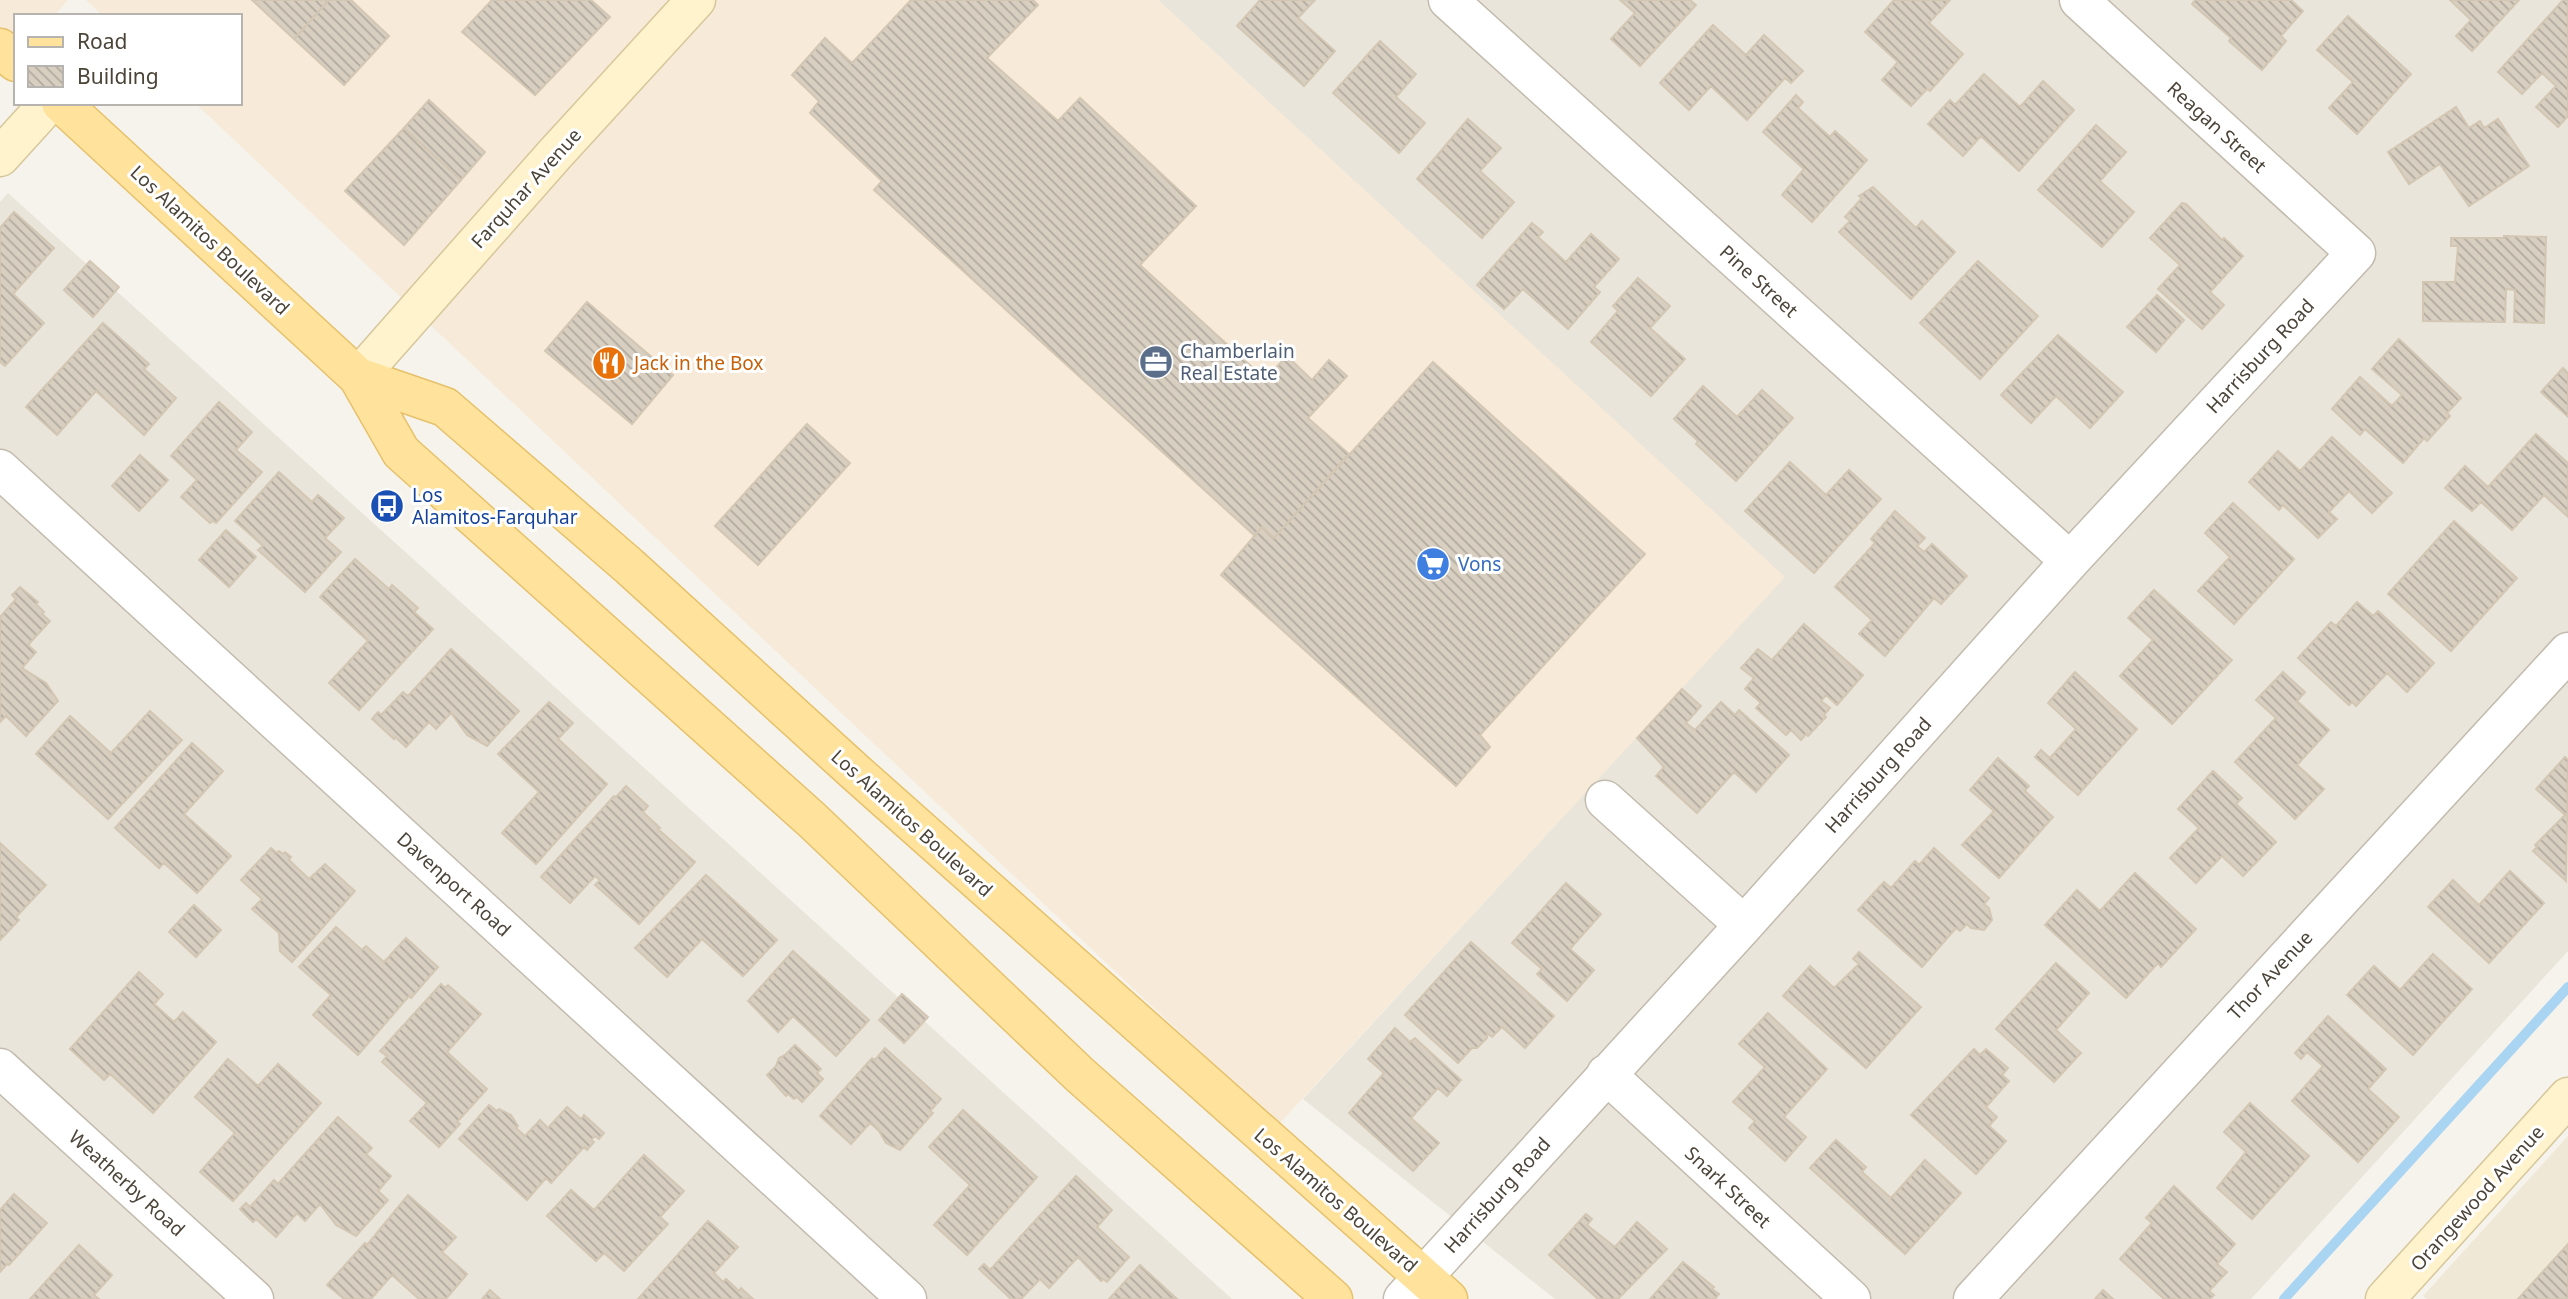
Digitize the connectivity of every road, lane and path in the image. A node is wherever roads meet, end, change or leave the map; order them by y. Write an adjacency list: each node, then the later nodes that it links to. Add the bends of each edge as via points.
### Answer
1 (696, 0): 10 (street, Farquhar Avenue)
2 (1448, 0): 12 (street, Pine Street)
3 (2078, 0): 9 (street, Reagan Street)
4 (0, 48): 5 (main road)
5 (14, 60)
6 (47, 105): 8 (street)
7 (63, 105): 10 (main road, Los Alamitos Boulevard)
8 (0, 157)
9 (2356, 253): 12 (street, Harrisburg Road)
10 (358, 377): 19 (main road, Los Alamitos Boulevard, via 445,407 629,566); 22 (main road, Los Alamitos Boulevard, via 401,452 812,820 1080,1075)
11 (0, 469): 21 (street, Davenport Road)
12 (2070, 561): 15 (street, Harrisburg Road)
13 (2568, 652): 24 (street, Thor Avenue)
14 (1605, 800): 15 (street)
15 (1744, 925): 17 (street, Harrisburg Road)
16 (0, 1068): 20 (street, Weatherby Road)
17 (1606, 1074): 19 (street, Harrisburg Road); 23 (street, Snark Street)
18 (2568, 1097): 25 (street, Orangewood Avenue)
19 (1425, 1291)
20 (254, 1299)
21 (907, 1299)
22 (1333, 1299)
23 (1851, 1299)
24 (1973, 1299)
25 (2385, 1299)

